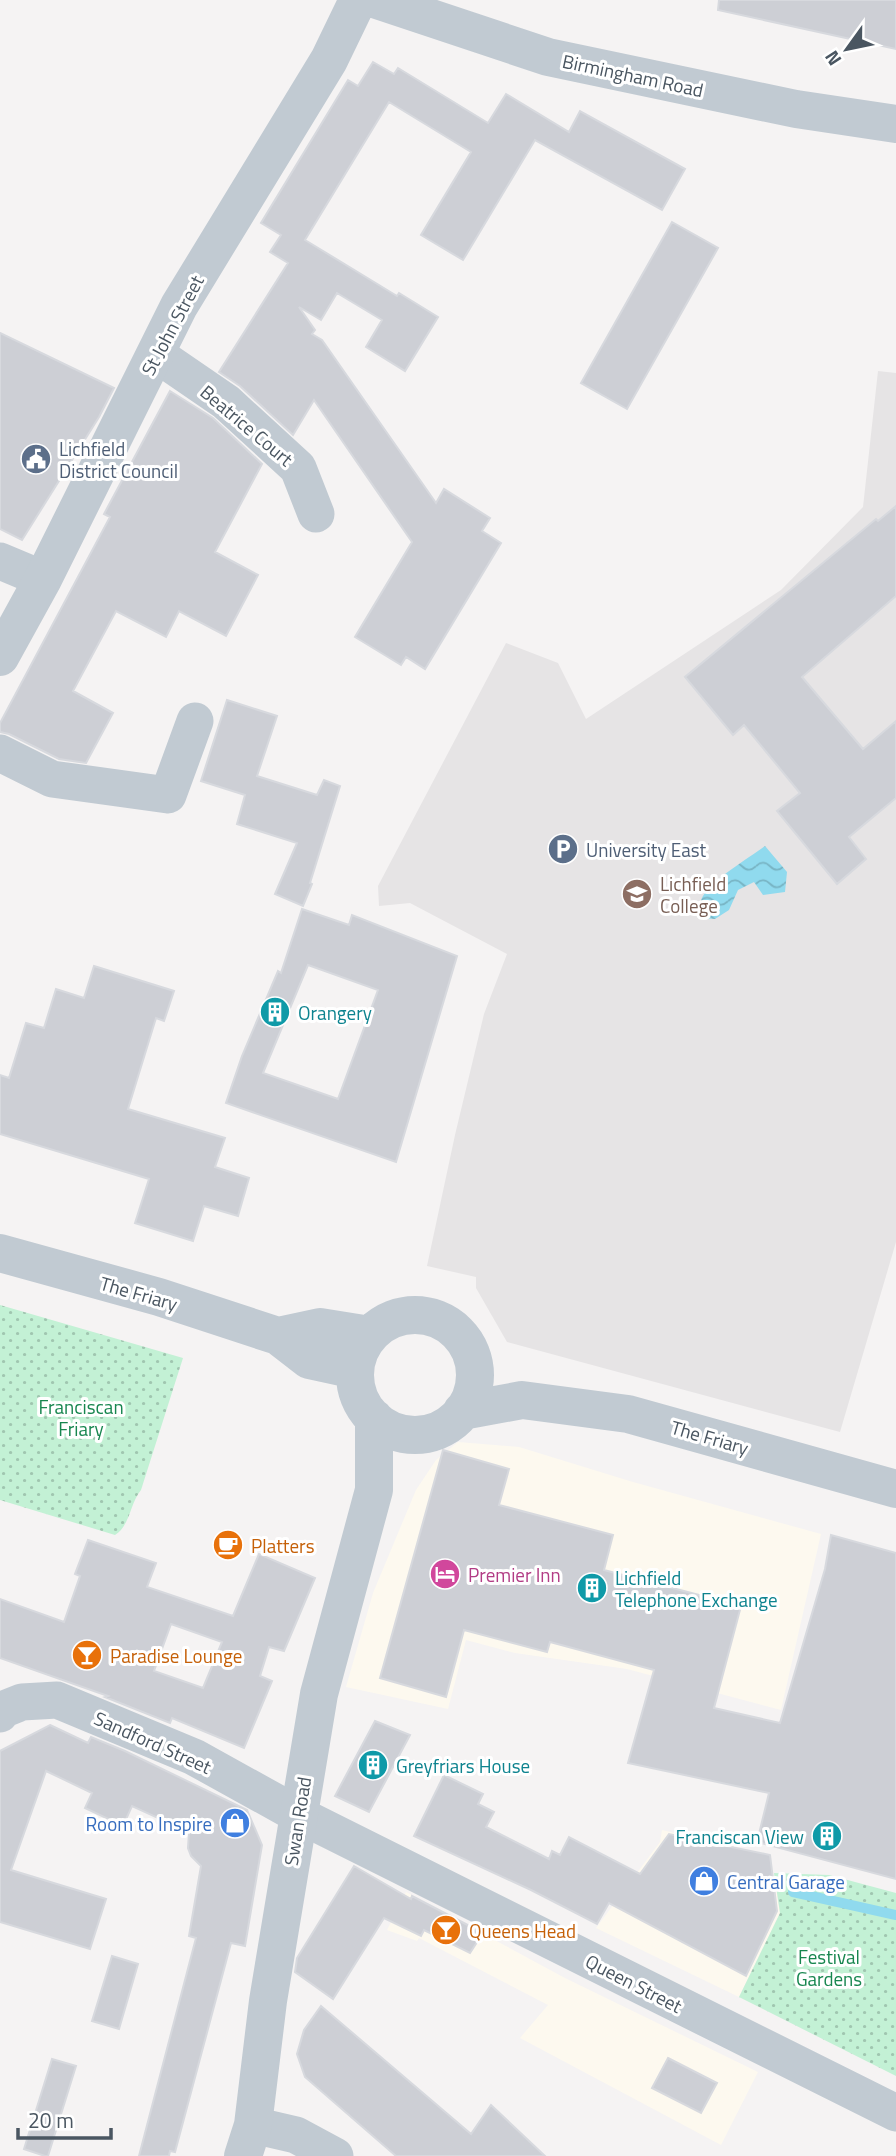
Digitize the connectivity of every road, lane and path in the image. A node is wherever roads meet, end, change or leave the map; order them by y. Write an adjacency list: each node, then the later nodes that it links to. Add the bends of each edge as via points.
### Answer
1 (358, 0): 4 (street, St John Street, via 329,60 179,306)
2 (377, 0): 3 (street, Birmingham Road, via 548,57 796,109)
3 (896, 124)
4 (156, 354): 5 (street, Beatrice Court, via 226,402 298,468); 7 (street, St John Street)
5 (316, 514)
6 (0, 561): 7 (street)
7 (43, 579): 8 (street, St John Street)
8 (0, 657)
9 (195, 721): 10 (street, via 168,795 52,779)
10 (0, 752)
11 (0, 1253): 13 (street, The Friary)
12 (370, 1335): 13 (street, via 320,1327); 14 (street); 15 (street, via 399,1317 419,1314 433,1318 464,1340)
13 (278, 1336): 14 (street, The Friary, via 310,1360)
14 (355, 1370): 18 (street, via 359,1397)
15 (475, 1371): 16 (street, The Friary); 17 (street, via 471,1396)
16 (522, 1400): 17 (street, The Friary); 20 (street, The Friary, via 628,1414)
17 (462, 1411): 19 (street, via 454,1421)
18 (374, 1418): 19 (street, via 390,1429); 21 (street, Swan Road)
19 (426, 1434): 21 (street, Swan Road)
20 (896, 1489)
21 (374, 1490): 23 (street, Swan Road, via 319,1694)
22 (1, 1711): 23 (street, Sandford Street, via 22,1702 57,1700 194,1757)
23 (298, 1814): 24 (street, Queen Street); 25 (street, Swan Road)
24 (896, 2113)
25 (248, 2141): 26 (street, via 296,2135)
26 (334, 2156)

